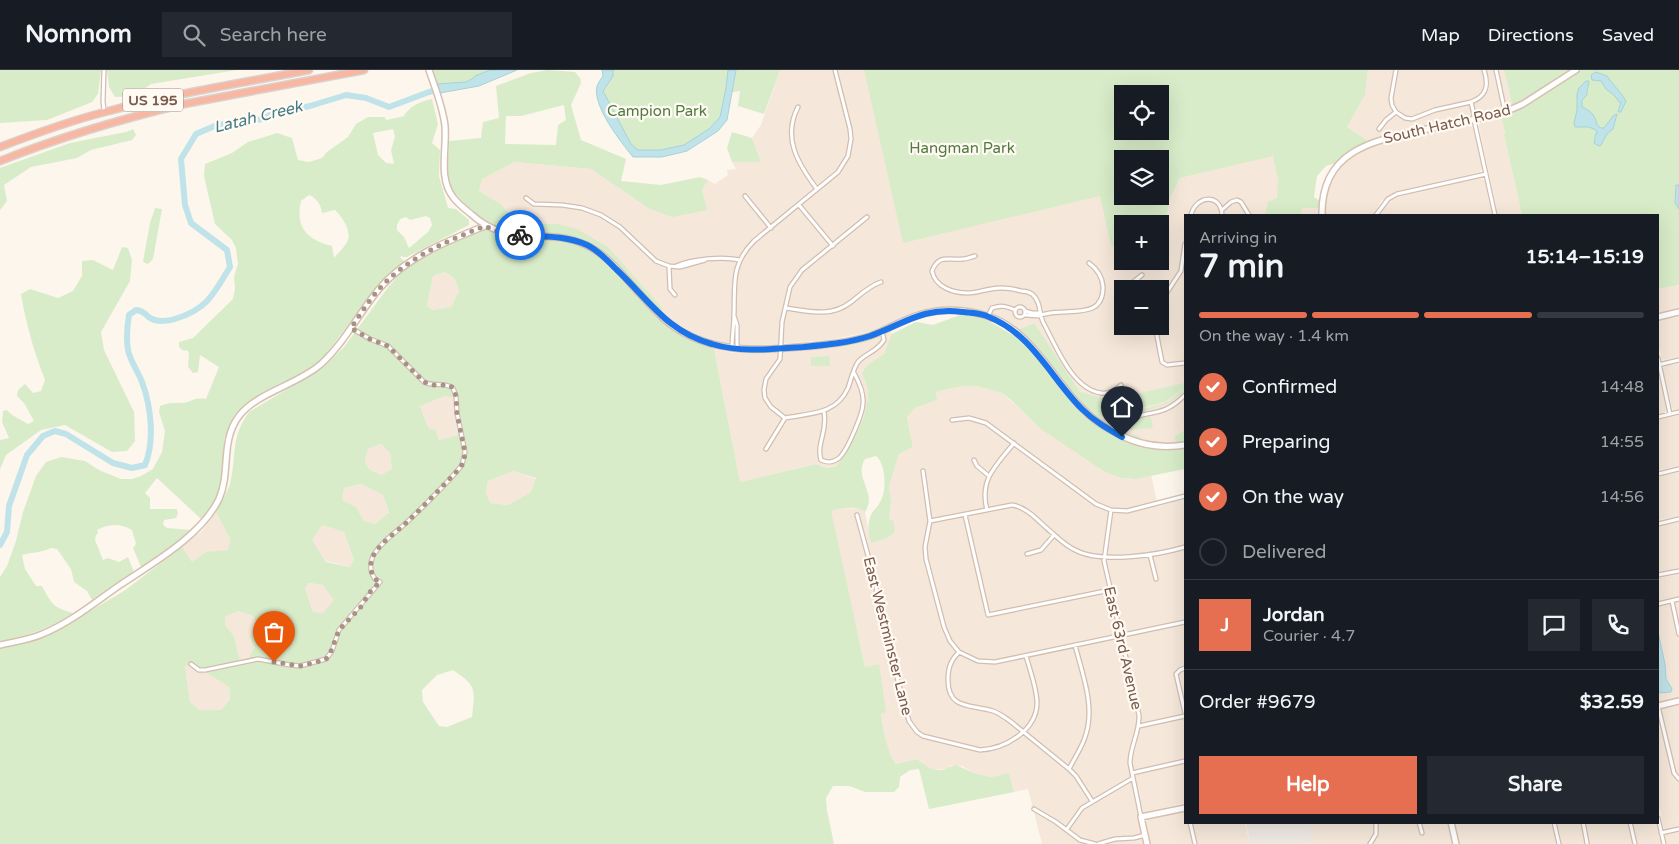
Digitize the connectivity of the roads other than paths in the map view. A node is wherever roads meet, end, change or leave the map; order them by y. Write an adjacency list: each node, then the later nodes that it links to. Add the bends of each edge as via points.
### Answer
1 (104, 70): 12 (street)
2 (309, 70): 12 (highway, US 195)
3 (364, 70): 18 (highway, US 195, via 155,111 79,132)
4 (429, 70): 32 (main road, via 445,128 446,183 459,204)
5 (835, 70): 20 (street, via 848,118 848,156 838,172)
6 (1396, 70): 13 (street, via 1391,98)
7 (1484, 70): 10 (street, via 1485,93)
8 (1496, 70): 14 (street)
9 (1576, 70): 14 (main road, South Hatch Road)
10 (1471, 102): 13 (street, via 1412,119); 15 (street)
11 (798, 107): 20 (street, via 792,117 794,153)
12 (104, 112): 17 (highway, US 195)
13 (1396, 112): 16 (street)
14 (1505, 112): 15 (main road, South Hatch Road)
15 (1474, 119): 19 (street); 28 (main road, South Hatch Road, via 1374,141 1356,149 1342,160 1329,178)
16 (1380, 129)
17 (0, 147)
18 (0, 161)
19 (1486, 174): 29 (street, via 1397,194 1388,199); 30 (street)
20 (817, 189): 23 (street)
21 (745, 196): 33 (street)
22 (526, 198): 39 (street, via 534,204 582,208 601,215 620,227 656,261)
23 (799, 204): 33 (street); 34 (street)
24 (1222, 210): 25 (street, via 1215,202 1204,200 1195,205); 26 (street); 27 (street, via 1237,200)
25 (1191, 214)
26 (1222, 214)
27 (1247, 214)
28 (1322, 214)
29 (1376, 214)
30 (1495, 214)
31 (867, 217): 34 (street)
32 (485, 226): 52 (main road, via 449,240 409,262 380,289); 55 (main road, via 507,234 565,238 586,245 607,260 659,315 677,329 714,345)
33 (770, 228): 37 (street, via 745,250)
34 (833, 246): 45 (street, via 802,270 790,287)
35 (1184, 251): 43 (street, via 1181,271)
36 (975, 256): 49 (street, via 938,261 932,271 936,281 948,290 962,293 1001,288 1029,292 1038,302)
37 (739, 260): 39 (street, via 728,257); 55 (street, via 734,276)
38 (1090, 264): 49 (street, via 1097,268 1103,285 1099,301 1093,308 1085,312)
39 (669, 266): 44 (street, via 670,289)
40 (1142, 275): 41 (street)
41 (1137, 279)
42 (880, 282): 45 (street, via 836,311 818,313)
43 (1169, 286)
44 (675, 295)
45 (786, 308): 56 (street)
46 (1015, 310): 47 (street, via 1020,307); 47 (street, via 1015,314 1022,317); 50 (street, via 998,306 992,308)
47 (1025, 312): 49 (street)
48 (1679, 312): 51 (main road)
49 (1040, 314): 62 (street, via 1073,375 1084,387 1103,393 1116,390)
50 (988, 316): 53 (main road, via 953,310 928,312); 70 (main road, via 1010,328 1030,345 1078,404)
51 (1659, 317)
52 (351, 328): 102 (main road, via 321,364 239,415 230,431 226,449 225,483 208,517 193,532 66,623 38,636); 106 (street, via 388,346 424,382 453,388 465,452 462,465 378,549 371,562 371,571 380,582 339,630 326,659 300,666 258,659 204,670)
53 (882, 330): 56 (main road, via 846,342); 61 (street, via 884,340 879,348 858,362)
54 (1157, 335): 58 (street, via 1162,362 1167,365)
55 (735, 348): 56 (main road)
56 (780, 349): 68 (street, via 780,360 766,379 764,390 771,407)
57 (1679, 360): 59 (street)
58 (1184, 364)
59 (1659, 365)
60 (1659, 369): 66 (street)
61 (854, 372): 64 (street, via 842,400); 64 (street, via 863,396 863,406 841,456 833,462 821,460 819,451 824,433)
62 (1121, 385)
63 (1184, 396): 70 (street, via 1165,410 1140,414)
64 (824, 412): 68 (street)
65 (1679, 412): 66 (street)
66 (1670, 414): 67 (street)
67 (1659, 417)
68 (785, 418): 73 (street)
69 (952, 420): 71 (street, via 977,420)
70 (1113, 431): 72 (main road, via 1148,446)
71 (1014, 443): 78 (street); 81 (street, via 1083,496 1102,508)
72 (1184, 445)
73 (766, 448)
74 (974, 460): 78 (street)
75 (1679, 469): 77 (street)
76 (922, 471): 85 (street)
77 (1659, 474)
78 (989, 476): 80 (street, via 984,494)
79 (1184, 496): 81 (street, via 1130,510)
80 (987, 510): 82 (street); 87 (street, via 1020,507)
81 (1112, 510): 91 (street, East 63rd Avenue)
82 (965, 515): 85 (street); 95 (street, via 988,615)
83 (857, 516): 114 (street, East Westminster Lane, via 876,585 884,633 910,720 917,732 931,739 989,750)
84 (1679, 519): 86 (street)
85 (930, 522): 104 (street, via 926,559 946,635)
86 (1659, 524)
87 (1054, 535): 89 (street, via 1040,550); 91 (street, via 1077,552)
88 (1184, 547): 90 (street)
89 (1027, 554)
90 (1150, 555): 91 (street); 94 (street)
91 (1103, 557): 95 (street, East 63rd Avenue)
92 (1679, 571): 93 (street)
93 (1659, 576)
94 (1156, 579)
95 (1110, 590): 101 (street, East 63rd Avenue)
96 (1679, 599): 97 (street)
97 (1672, 601): 98 (street); 100 (street)
98 (1659, 604)
99 (1184, 622): 101 (street)
100 (1679, 634)
101 (1121, 636): 103 (street); 113 (street, East 63rd Avenue)
102 (0, 645)
103 (1075, 646): 105 (street); 116 (street, via 1089,720 1084,740)
104 (959, 652): 105 (street, via 974,660 989,662); 114 (street, via 948,668 948,692 953,700 1001,714)
105 (1026, 656): 114 (street, via 1037,702 1035,714)
106 (191, 664)
107 (1184, 669): 110 (street, via 1178,672 1177,678)
108 (1679, 701): 109 (main road)
109 (1659, 706)
110 (1184, 710)
111 (1659, 710): 119 (street, via 1674,773)
112 (1184, 715): 113 (street)
113 (1139, 726): 117 (street, East 63rd Avenue, via 1131,755)
114 (1024, 732): 116 (street)
115 (1184, 762): 117 (street)
116 (1069, 769): 120 (street)
117 (1132, 773): 118 (street, East 63rd Avenue)
118 (1133, 778): 120 (street); 123 (street, East 63rd Avenue)
119 (1678, 778)
120 (1092, 802): 132 (street)
121 (1184, 808): 123 (main road)
122 (1034, 809): 132 (street)
123 (1141, 817): 136 (main road, East 63rd Avenue)
124 (1659, 823): 135 (street)
125 (1190, 824): 141 (street)
126 (1376, 824): 142 (street, via 1376,834)
127 (1420, 824): 134 (street)
128 (1452, 824): 143 (main road)
129 (1554, 824): 144 (street)
130 (1583, 824): 137 (street)
131 (1630, 824): 145 (street)
132 (1067, 829): 138 (street, via 1080,840)
133 (1679, 829): 135 (street)
134 (1422, 833)
135 (1661, 833): 146 (street)
136 (1145, 835): 139 (street); 140 (main road, East 63rd Avenue)
137 (1587, 843)
138 (1094, 844)
139 (1098, 844)
140 (1147, 844)
141 (1195, 844)
142 (1370, 844)
143 (1456, 844)
144 (1559, 844)
145 (1635, 844)
146 (1664, 844)

